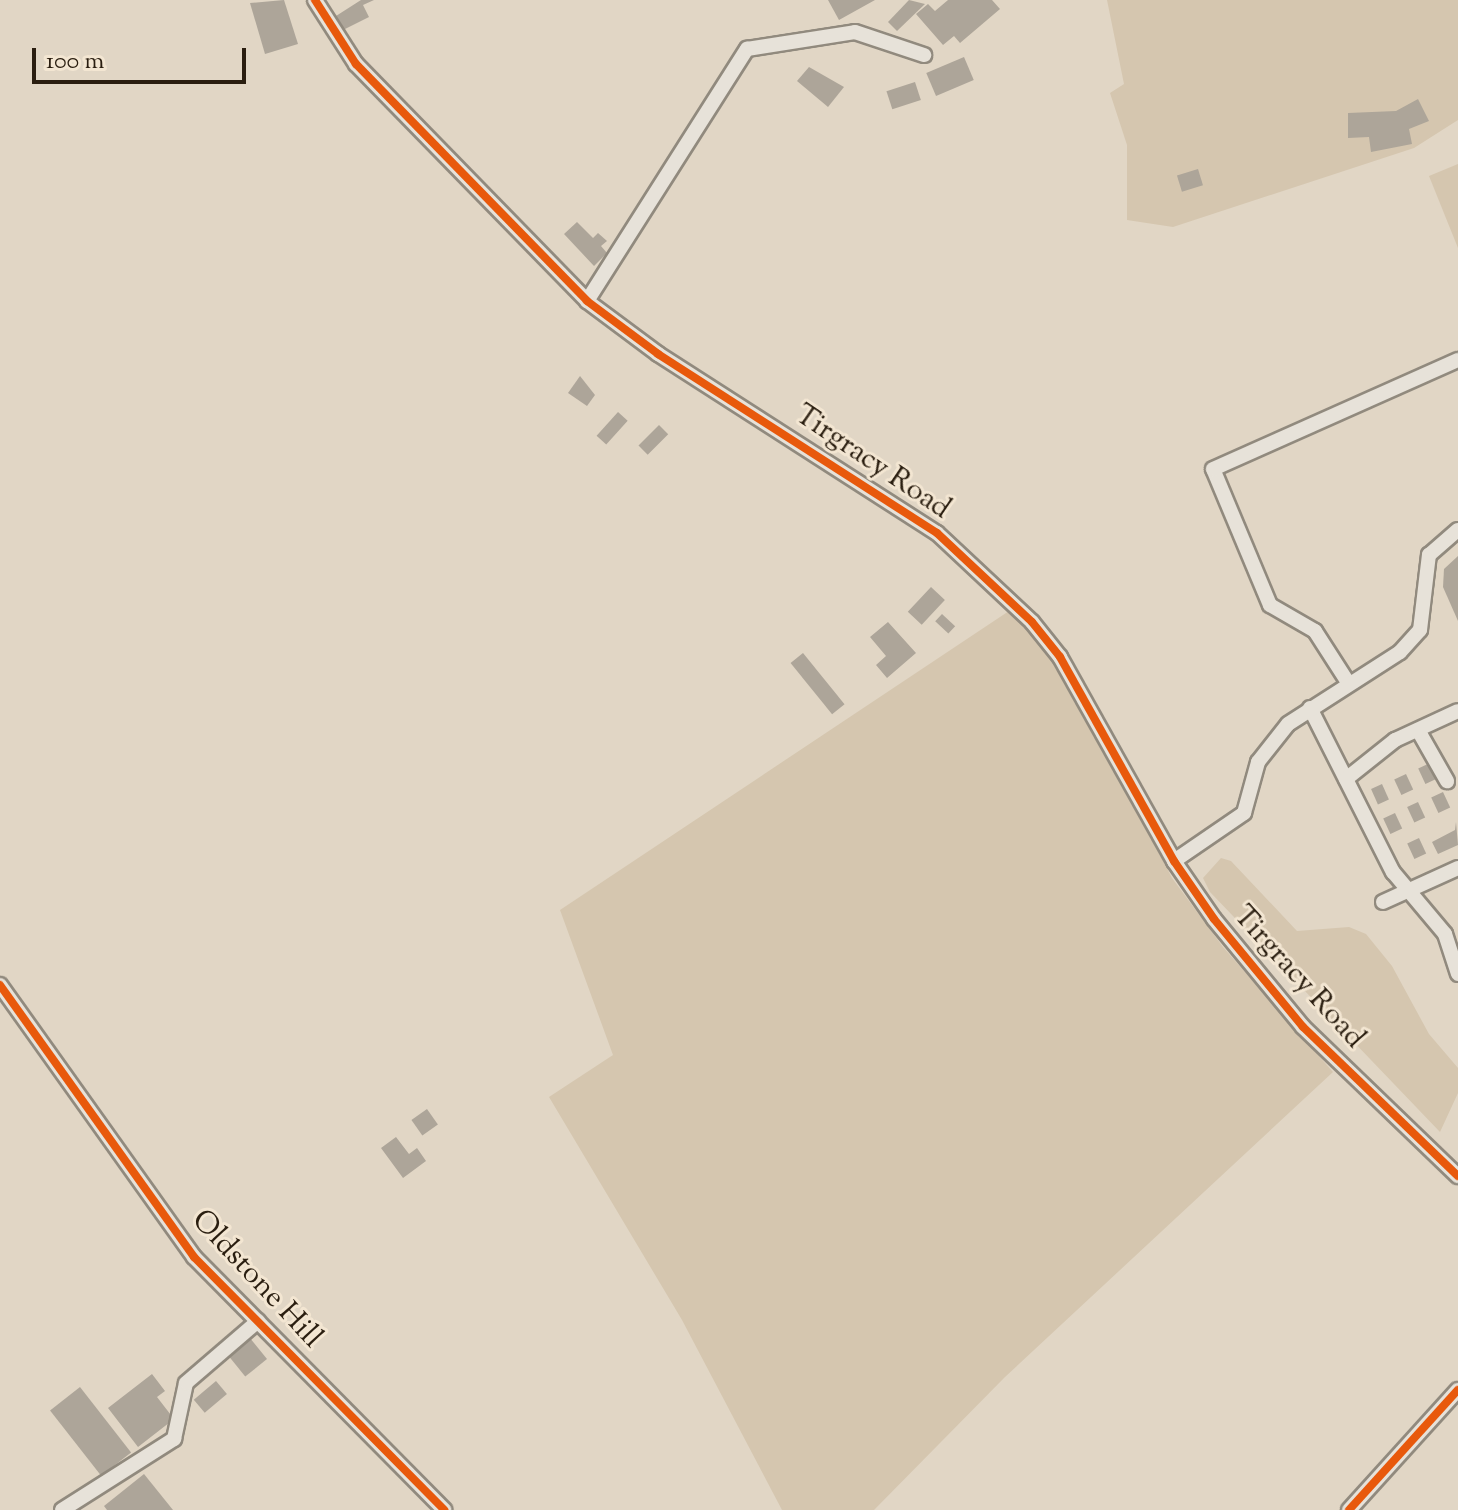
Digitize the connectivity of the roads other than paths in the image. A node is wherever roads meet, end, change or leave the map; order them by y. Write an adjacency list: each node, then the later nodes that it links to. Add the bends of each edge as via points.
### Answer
1 (315, 0): 3 (street, Tirgracy Road, via 356,64)
2 (924, 55): 3 (street, via 855,32 747,49)
3 (587, 301): 12 (street, Tirgracy Road, via 658,354 937,533 1032,622 1106,733)
4 (1458, 360): 6 (street, via 1213,469 1270,605 1315,631)
5 (1458, 530): 6 (street, via 1429,555 1420,630 1400,652)
6 (1349, 684): 7 (street)
7 (1310, 708): 10 (street); 12 (street, via 1272,739 1244,813)
8 (1458, 711): 9 (street)
9 (1418, 730): 10 (street); 11 (street)
10 (1346, 779): 14 (street)
11 (1447, 781)
12 (1174, 861): 19 (street, Tirgracy Road, via 1303,1027)
13 (1458, 868): 14 (street)
14 (1408, 892): 15 (street); 16 (street)
15 (1383, 902)
16 (1452, 933): 17 (street)
17 (1458, 974)
18 (0, 985): 20 (street, Oldstone Hill, via 194,1257)
19 (1458, 1176)
20 (258, 1321): 22 (street, via 186,1383 174,1439); 23 (street, Oldstone Hill)
21 (1458, 1390): 24 (street)
22 (62, 1510)
23 (444, 1510)
24 (1349, 1510)

